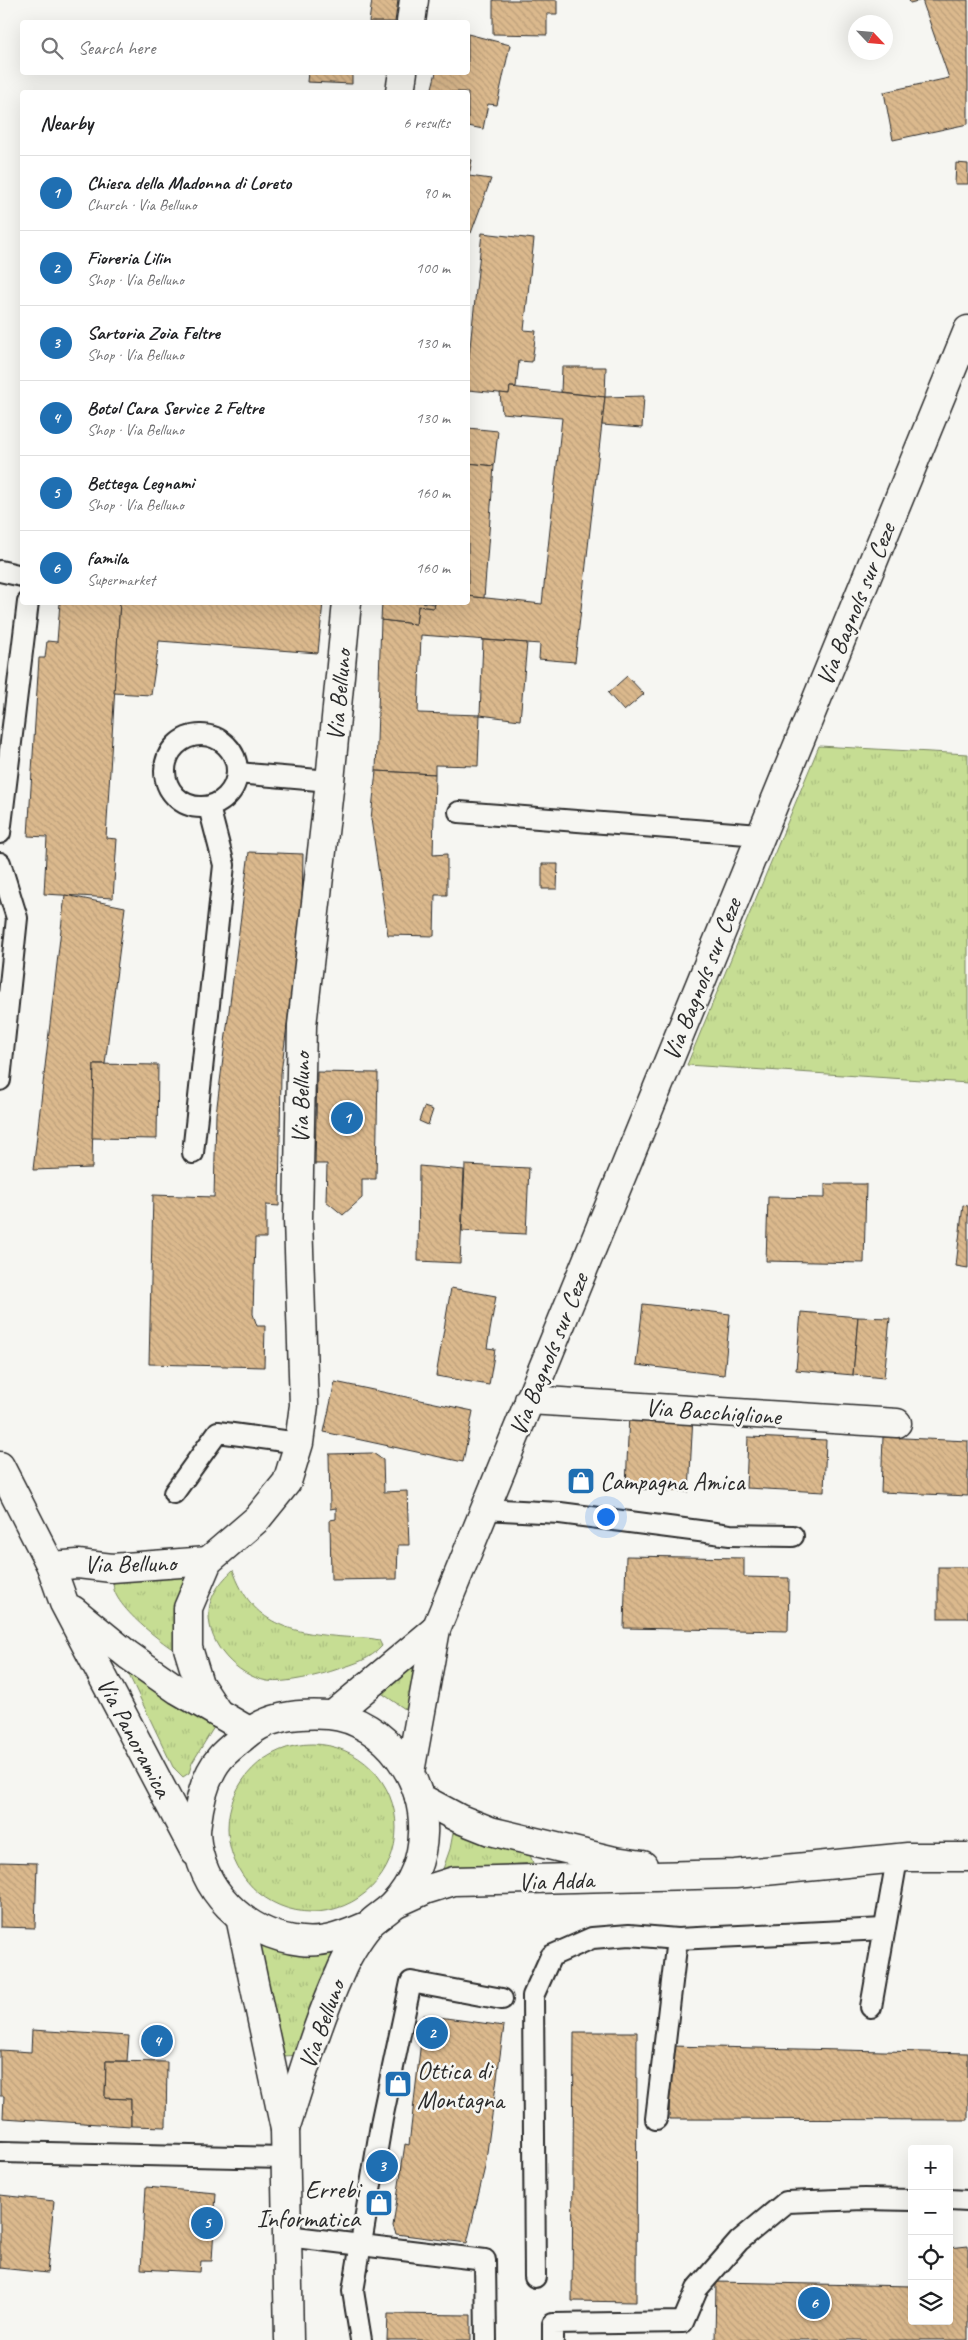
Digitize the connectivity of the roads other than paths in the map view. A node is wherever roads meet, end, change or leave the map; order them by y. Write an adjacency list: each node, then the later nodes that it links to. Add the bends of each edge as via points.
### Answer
1 (414, 0): 2 (main road)
2 (411, 20)
3 (403, 75): 4 (main road)
4 (400, 90)
5 (968, 330): 15 (main road, Via Bagnols sur Ceze)
6 (0, 572): 7 (lane)
7 (20, 576)
8 (28, 605): 14 (lane)
9 (347, 605): 11 (main road, Via Belluno)
10 (238, 773): 11 (lane); 12 (lane, via 229,794 220,803); 12 (lane, via 231,750 217,738 200,734 177,743 165,764 168,788 185,804)
11 (330, 781): 21 (main road, Via Belluno, via 302,1025 298,1219 304,1404)
12 (209, 807): 18 (lane, via 224,864)
13 (459, 812): 15 (lane)
14 (0, 833)
15 (760, 835): 19 (main road, Via Bagnols sur Ceze)
16 (0, 864): 17 (lane, via 17,918)
17 (0, 1080)
18 (193, 1153)
19 (529, 1400): 20 (main road, Via Bacchiglione); 24 (main road, Via Bagnols sur Ceze)
20 (897, 1422)
21 (299, 1443): 23 (lane, via 218,1432); 26 (main road, Via Belluno, via 287,1482 257,1519)
22 (0, 1466): 27 (main road, Via Panoramica)
23 (174, 1493)
24 (484, 1509): 25 (lane, via 560,1514 730,1534); 29 (main road, Via Bagnols sur Ceze)
25 (793, 1536)
26 (208, 1561): 27 (main road, Via Belluno, via 112,1568 78,1564); 30 (main road, Via Belluno, via 188,1608 188,1648 199,1684)
27 (51, 1566): 28 (main road, Via Panoramica)
28 (64, 1603): 30 (main road, Via Panoramica, via 128,1655); 36 (main road, Via Panoramica)
29 (436, 1629): 31 (main road, Via Bagnols sur Ceze); 33 (main road, Via Bagnols sur Ceze)
30 (218, 1713): 32 (main road, Via Panoramica)
31 (333, 1715): 32 (main road, Via Belluno, via 304,1713 276,1719); 33 (main road, Via Belluno, via 365,1726 391,1746)
32 (249, 1731): 36 (main road, Via Belluno, via 220,1758 202,1793 196,1832)
33 (415, 1784): 37 (main road, Via Adda, via 460,1819 490,1831 616,1862); 38 (main road, Via Belluno, via 423,1808 423,1846 413,1877)
34 (968, 1857): 35 (main road, Via Adda)
35 (897, 1859): 37 (main road, Via Adda); 41 (lane)
36 (205, 1871): 39 (main road, Via Belluno, via 219,1896)
37 (722, 1874): 38 (main road, Via Adda, via 454,1881)
38 (394, 1904): 40 (main road, Via Belluno)
39 (240, 1917): 40 (main road, Via Belluno, via 269,1934 303,1942 337,1938); 46 (main road, Via Belluno)
40 (369, 1925): 46 (main road, Via Belluno, via 334,1987)
41 (884, 1929): 42 (lane); 44 (lane)
42 (677, 1938): 45 (lane); 54 (lane, via 629,1935 592,1938 551,1956 533,1996)
43 (502, 1999): 53 (lane, via 411,1982 382,2119)
44 (870, 2007)
45 (656, 2119)
46 (285, 2129): 48 (main road, Via Belluno)
47 (0, 2152): 48 (lane)
48 (286, 2158): 52 (main road, Via Belluno)
49 (908, 2200): 58 (lane, via 786,2202 739,2241 697,2289 683,2322 553,2324)
50 (953, 2200): 51 (lane)
51 (968, 2201)
52 (288, 2236): 53 (lane); 55 (main road, Via Belluno)
53 (362, 2246): 56 (lane, via 353,2291); 57 (lane, via 485,2260)
54 (535, 2277)
55 (289, 2340)
56 (361, 2340)
57 (486, 2340)
58 (553, 2340)

